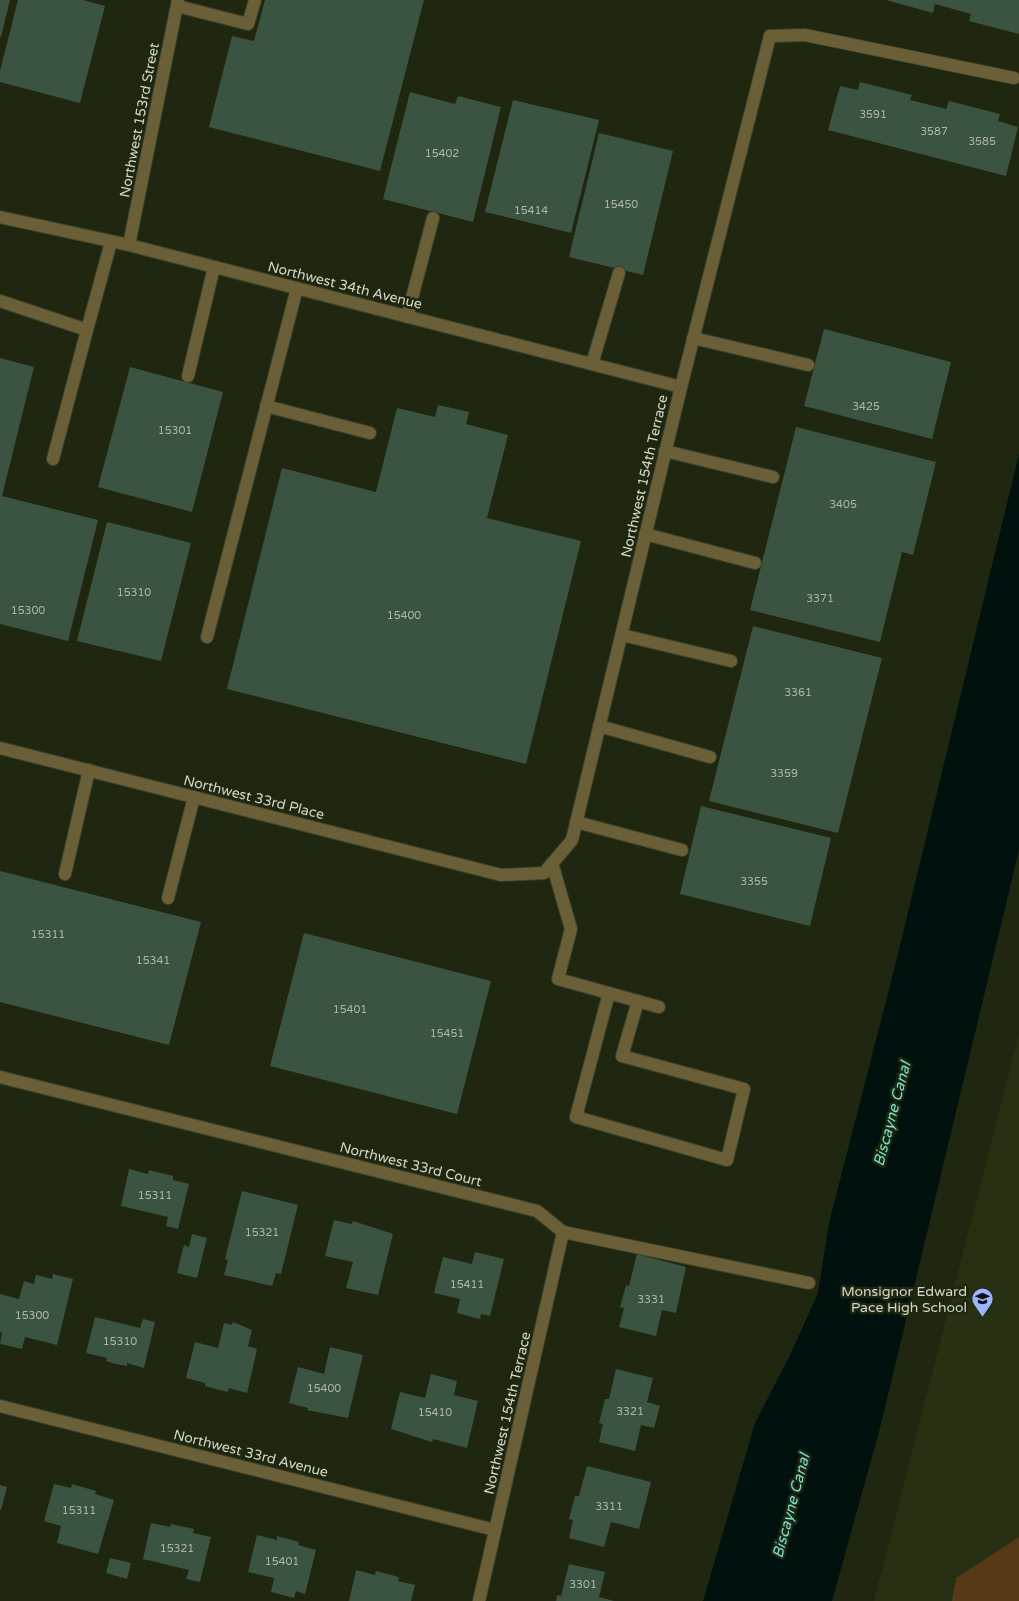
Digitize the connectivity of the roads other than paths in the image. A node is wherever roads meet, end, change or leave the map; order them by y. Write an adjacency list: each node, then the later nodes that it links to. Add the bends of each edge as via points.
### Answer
1 (254, 0): 2 (street, via 248,24)
2 (178, 3): 7 (street, Northwest 153rd Street)
3 (1014, 78): 14 (street, Northwest 154th Terrace, via 805,35 770,36)
4 (0, 217): 6 (street, Northwest 34th Avenue)
5 (433, 218): 12 (street)
6 (111, 242): 7 (street, Northwest 34th Avenue); 13 (street)
7 (129, 245): 8 (street, Northwest 34th Avenue)
8 (214, 267): 10 (street, Northwest 34th Avenue); 17 (street)
9 (619, 273): 15 (street)
10 (297, 288): 12 (street, Northwest 34th Avenue); 19 (street)
11 (0, 301): 13 (street)
12 (407, 317): 15 (street, Northwest 34th Avenue)
13 (87, 330): 22 (street)
14 (693, 338): 16 (street); 18 (street, Northwest 154th Terrace)
15 (592, 364): 18 (street, Northwest 34th Avenue)
16 (808, 365)
17 (188, 376)
18 (681, 387): 21 (street, Northwest 154th Terrace)
19 (266, 406): 20 (street); 27 (street)
20 (370, 433)
21 (665, 451): 23 (street); 24 (street, Northwest 154th Terrace)
22 (53, 459)
23 (774, 477)
24 (645, 534): 25 (street); 26 (street, Northwest 154th Terrace)
25 (755, 564)
26 (622, 635): 28 (street); 29 (street, Northwest 154th Terrace)
27 (207, 637)
28 (731, 661)
29 (599, 726): 31 (street); 34 (street, Northwest 154th Terrace)
30 (0, 748): 32 (street, Northwest 33rd Place)
31 (710, 757)
32 (89, 770): 33 (street, Northwest 33rd Place); 37 (street)
33 (194, 797): 38 (street, Northwest 33rd Place); 39 (street)
34 (576, 822): 35 (street); 36 (street, Northwest 154th Terrace, via 572,840)
35 (682, 850)
36 (552, 863): 38 (street, Northwest 154th Terrace, via 544,873); 40 (street, via 571,929 558,980)
37 (65, 874)
38 (501, 875)
39 (168, 898)
40 (609, 993): 41 (street); 41 (street, via 576,1117 726,1160 744,1089 622,1056)
41 (638, 1001): 42 (street)
42 (659, 1007)
43 (0, 1077): 44 (street, Northwest 33rd Court, via 538,1210)
44 (563, 1232): 45 (street, Northwest 33rd Court); 47 (street, Northwest 154th Terrace)
45 (809, 1283)
46 (0, 1406): 47 (street, Northwest 33rd Avenue)
47 (495, 1530): 48 (street, Northwest 154th Terrace)
48 (478, 1601)

